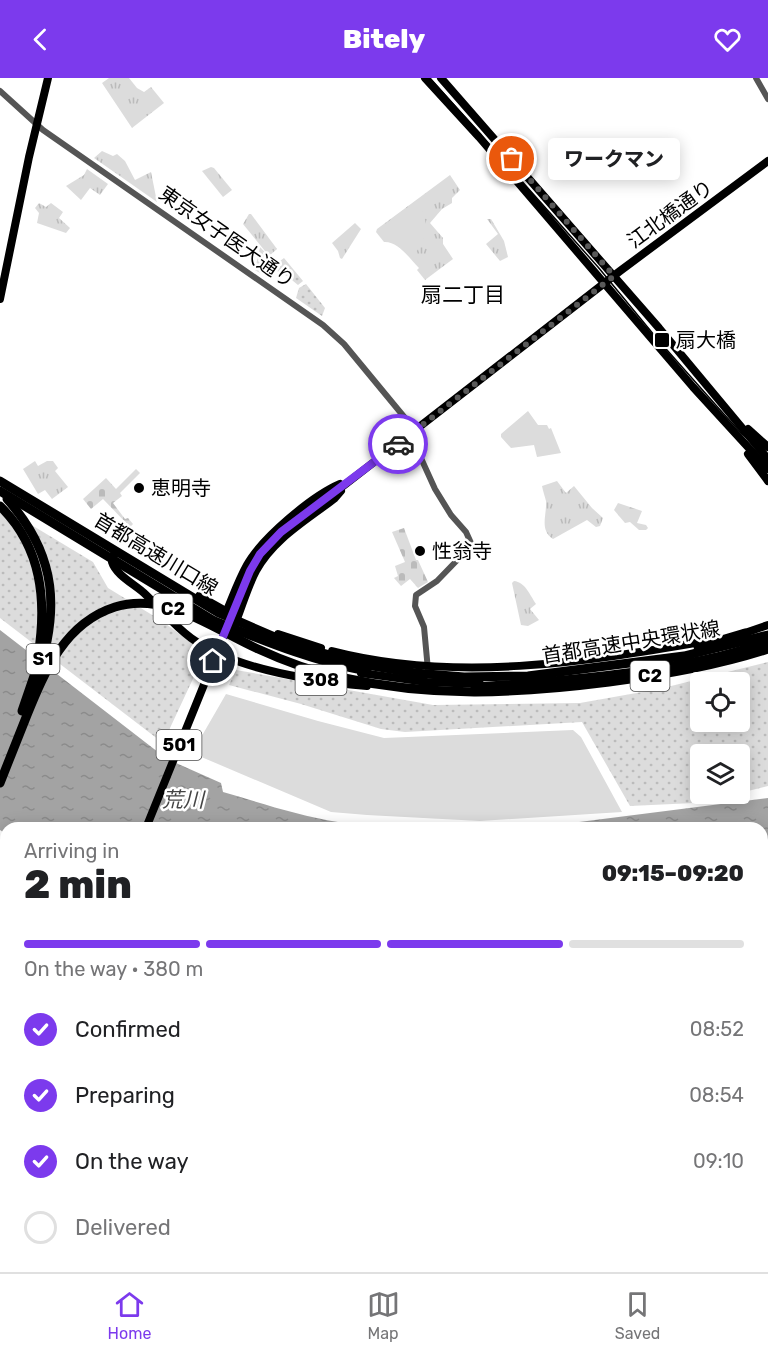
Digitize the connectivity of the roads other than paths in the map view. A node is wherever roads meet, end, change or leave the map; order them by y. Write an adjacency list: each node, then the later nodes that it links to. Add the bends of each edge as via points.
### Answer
1 (48, 78): 7 (main road)
2 (425, 78): 10 (main road)
3 (441, 78): 9 (main road)
4 (756, 78): 6 (street)
5 (0, 91): 7 (street, 東京女子医大通り)
6 (768, 99)
7 (37, 125): 11 (main road); 13 (street, 東京女子医大通り, via 328,329 410,424)
8 (768, 161): 9 (main road, 江北橋通り)
9 (614, 276): 10 (main road, 江北橋通り); 12 (main road)
10 (604, 285): 13 (main road, 江北橋通り); 14 (main road)
11 (0, 299)
12 (739, 423): 15 (main road); 16 (main road)
13 (411, 434): 17 (main road, 江北橋通り); 30 (street, 東京女子医大通り, via 409,441 435,489 471,543 437,581 416,596)
14 (735, 435): 16 (main road); 19 (main road)
15 (768, 447)
16 (767, 465)
17 (352, 478): 23 (main road, via 329,489 261,544 242,574); 24 (main road, via 335,498 270,550 251,581); 28 (main road, 江北橋通り, via 281,532 260,554)
18 (0, 481): 22 (main road); 31 (highway, 首都高速川口線, via 190,597 245,626 334,657)
19 (768, 481)
20 (0, 491): 29 (highway, 首都高速川口線 / S1, via 212,619); 35 (highway, 首都高速中央環状線 / S1, via 40,546 52,599 43,658)
21 (0, 506): 35 (highway, S1, via 18,528 32,555 43,603 33,678)
22 (116, 551): 23 (main road); 28 (main road, via 111,562 118,572 182,631)
23 (225, 615): 24 (main road)
24 (236, 621): 30 (main road, via 322,648); 33 (main road, via 277,644 337,667)
25 (768, 625): 26 (main road)
26 (745, 633): 30 (main road, via 527,666); 31 (highway, via 676,653 546,669)
27 (768, 642): 29 (highway, via 685,664 536,684 468,688 388,682); 32 (highway, 首都高速中央環状線 / C2, via 673,658); 33 (main road, via 718,660 614,678 600,672 479,684); 34 (highway, 首都高速中央環状線 / C2, via 686,670 530,691 469,693)
28 (217, 652): 33 (main road, 308, via 270,670 320,680 402,688 421,687); 38 (main road, 江北橋通り / 501)
29 (296, 658): 34 (highway, 首都高速川口線 / S1)
30 (429, 668): 33 (street)
31 (439, 675): 32 (highway, 首都高速中央環状線 / C2)
32 (498, 678): 35 (highway, 首都高速中央環状線 / C2, via 439,679 342,666 290,651 175,606 130,601 96,612 62,640 35,687)
33 (427, 682)
34 (404, 688): 35 (highway, 首都高速中央環状線 / C2, via 307,668 183,612 159,605 131,604 96,615 64,642)
35 (9, 754): 36 (highway, 首都高速中央環状線 / C2); 37 (highway, 首都高速中央環状線 / C2)
36 (0, 774)
37 (0, 783)
38 (148, 822)

